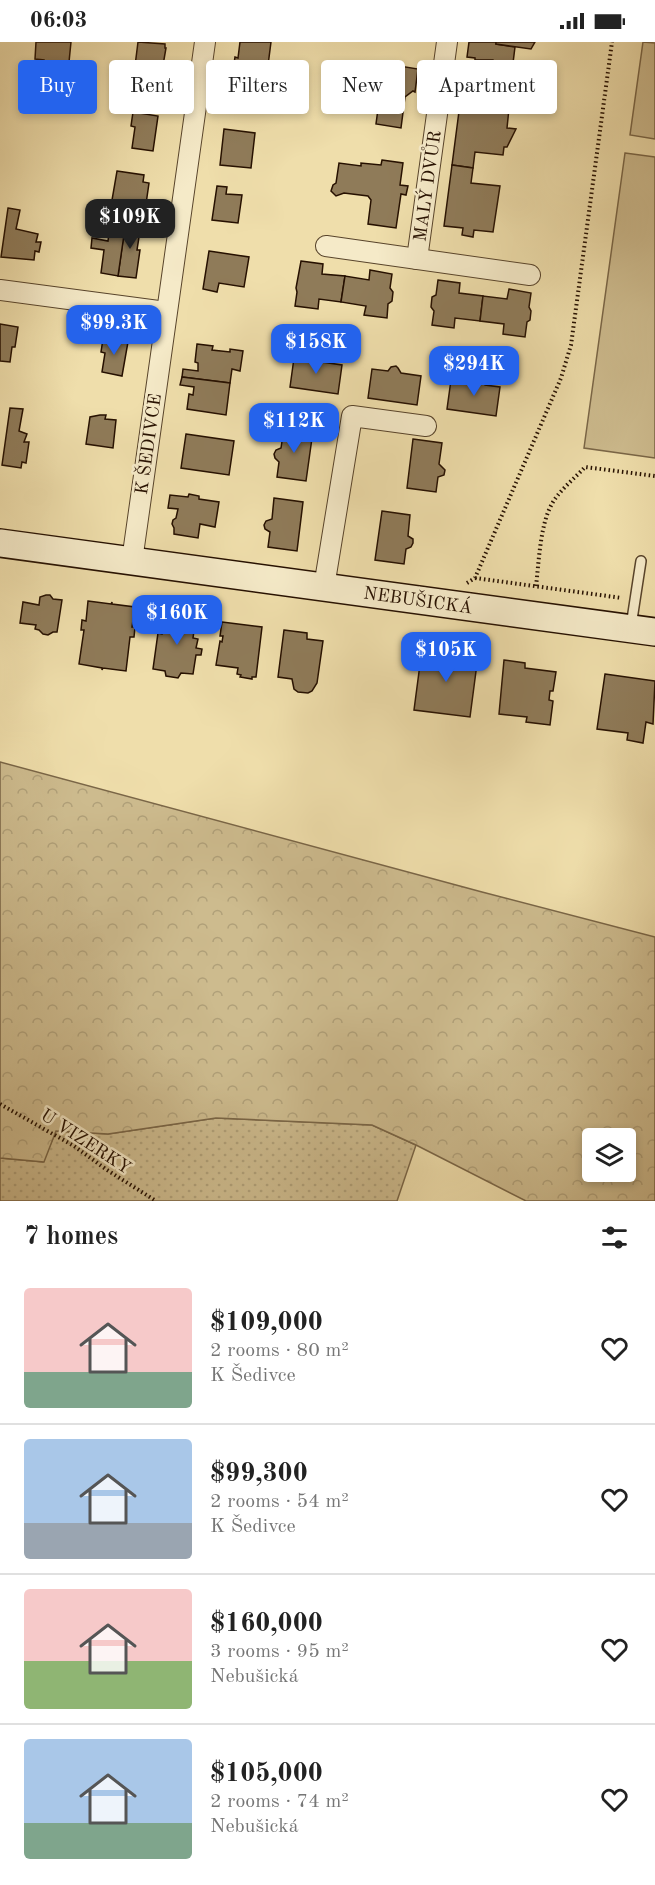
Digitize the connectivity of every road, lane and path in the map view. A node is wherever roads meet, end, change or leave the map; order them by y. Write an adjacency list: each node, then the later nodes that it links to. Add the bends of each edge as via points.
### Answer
1 (205, 42): 7 (street, K ŠEDIVCE)
2 (447, 42): 4 (street, MALÝ DVŮR)
3 (326, 246): 4 (street, MALÝ DVŮR)
4 (417, 259): 5 (street, MALÝ DVŮR)
5 (530, 275)
6 (0, 290): 7 (street)
7 (166, 312): 11 (street, K ŠEDIVCE)
8 (426, 426): 15 (street, via 352,416)
9 (655, 476): 14 (path, via 585,467 549,510)
10 (0, 543): 11 (street, NEBUŠICKÁ)
11 (132, 561): 15 (street, NEBUŠICKÁ)
12 (640, 561): 16 (lane)
13 (475, 578): 14 (path)
14 (536, 586): 16 (path)
15 (324, 587): 17 (street, NEBUŠICKÁ)
16 (634, 600): 17 (lane)
17 (643, 630)
18 (0, 1104): 19 (path, U VIZERKY, via 74,1146)
19 (156, 1201)

